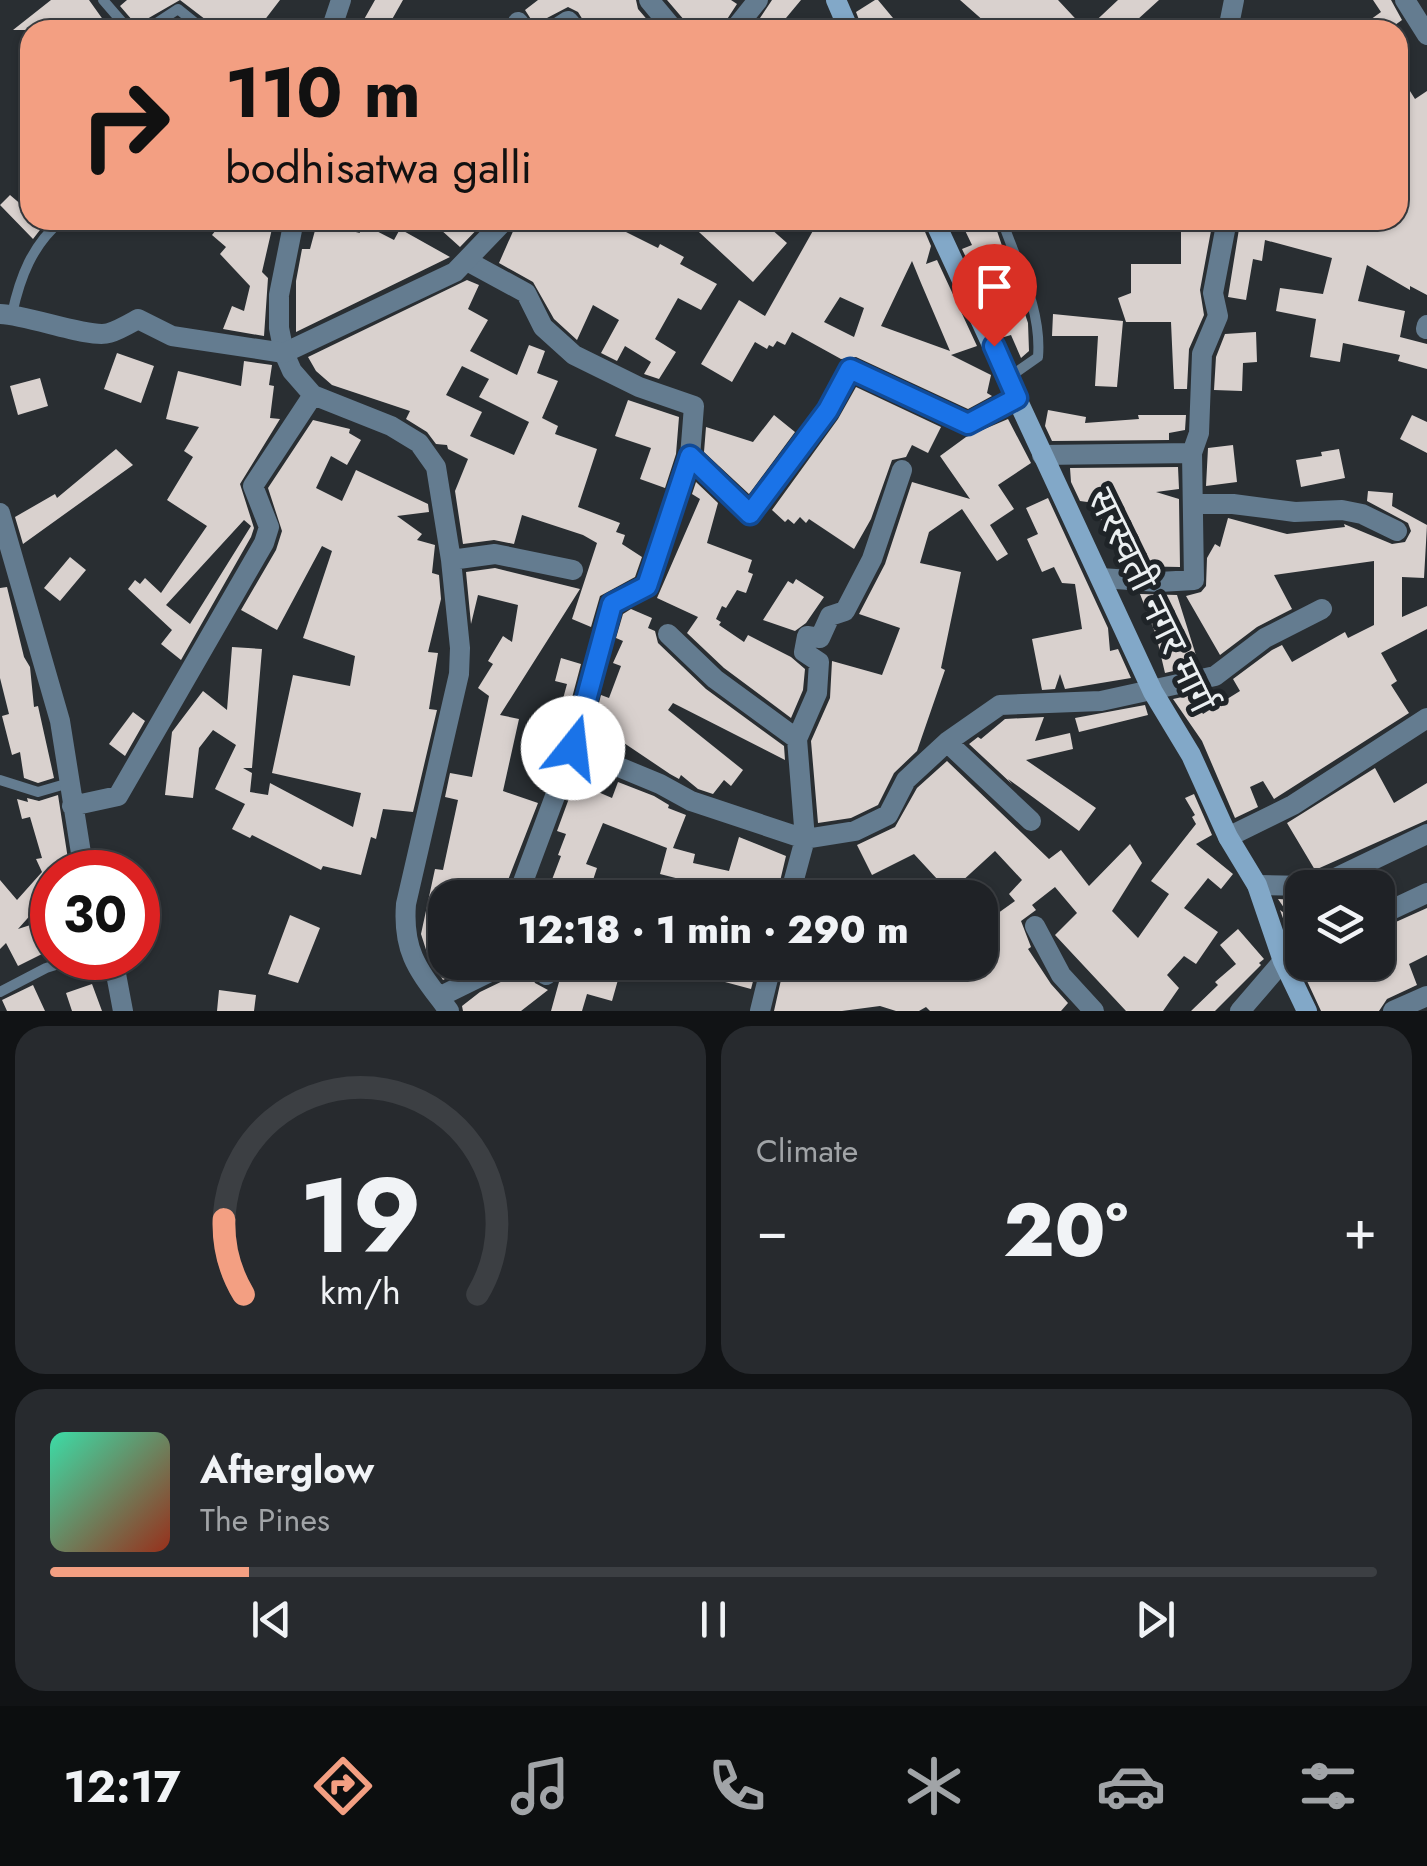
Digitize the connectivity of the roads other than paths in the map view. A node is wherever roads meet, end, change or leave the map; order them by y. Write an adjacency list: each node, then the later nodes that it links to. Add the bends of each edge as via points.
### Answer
1 (103, 0): 4 (lane)
2 (650, 0): 7 (street)
3 (1405, 0): 8 (street)
4 (120, 20)
5 (161, 20): 6 (lane, via 178,9)
6 (192, 20)
7 (666, 20)
8 (1427, 34)
9 (50, 230): 16 (lane)
10 (292, 230): 17 (street, via 279,295)
11 (495, 230): 15 (street)
12 (939, 230): 18 (main road, सरस्वती नगर मार्ग)
13 (1006, 230): 18 (lane, via 1039,341 1038,357)
14 (1225, 230): 20 (street, via 1214,293 1218,316 1202,354)
15 (466, 261): 17 (street, via 434,284); 22 (street, via 526,293 542,327 574,354 694,406)
16 (6, 314): 17 (street, via 92,334 138,320 172,336)
17 (284, 353): 19 (street)
18 (1013, 388): 21 (main road, सरस्वती नगर मार्ग); 22 (street, via 968,424 850,369 828,410 750,514)
19 (313, 395): 27 (street, via 419,443 436,467); 39 (street, via 253,486 268,528 264,543 194,667 118,796)
20 (1192, 453): 21 (street); 24 (street)
21 (1042, 455): 29 (main road, सरस्वती नगर मार्ग)
22 (690, 456): 36 (street, via 647,586 612,604)
23 (902, 470): 34 (street, via 846,611 830,616 820,638 807,636 804,652 819,662 817,693)
24 (1194, 504): 26 (street, via 1342,510); 29 (street, via 1194,580)
25 (0, 513): 38 (street, via 60,720)
26 (1397, 531)
27 (451, 560): 28 (street, via 495,554); 58 (street, via 458,674 404,931 413,964)
28 (573, 570)
29 (1101, 578): 32 (main road, सरस्वती नगर मार्ग)
30 (1322, 609): 32 (street, via 1265,638 1215,676)
31 (668, 634): 34 (street, via 715,679)
32 (1153, 692): 35 (street, via 1000,704); 42 (main road, सरस्वती नगर मार्ग)
33 (1427, 718): 42 (street, via 1293,806)
34 (797, 739): 43 (street)
35 (948, 742): 40 (street); 43 (street, via 906,780 888,815 855,832)
36 (573, 748): 43 (street, via 691,800); 45 (street)
37 (0, 780): 38 (lane, via 38,792)
38 (70, 783): 39 (street)
39 (72, 806): 44 (street)
40 (1031, 821)
41 (1427, 834): 47 (street, via 1327,882)
42 (1228, 837): 47 (main road, सरस्वती नगर मार्ग)
43 (805, 839): 46 (street)
44 (80, 850)
45 (524, 880)
46 (795, 880)
47 (1257, 885): 51 (main road, सरस्वती नगर मार्ग)
48 (1427, 892): 49 (street)
49 (1395, 908)
50 (1035, 926): 61 (street, via 1061,975)
51 (1283, 961): 62 (street); 63 (main road, सरस्वती नगर मार्ग)
52 (30, 976): 56 (lane)
53 (117, 980): 59 (street)
54 (482, 980): 58 (street)
55 (768, 980): 60 (street)
56 (0, 992)
57 (1427, 996): 64 (street)
58 (444, 1004)
59 (123, 1011)
60 (760, 1011)
61 (1094, 1011)
62 (1240, 1011)
63 (1307, 1011)
64 (1393, 1011)

